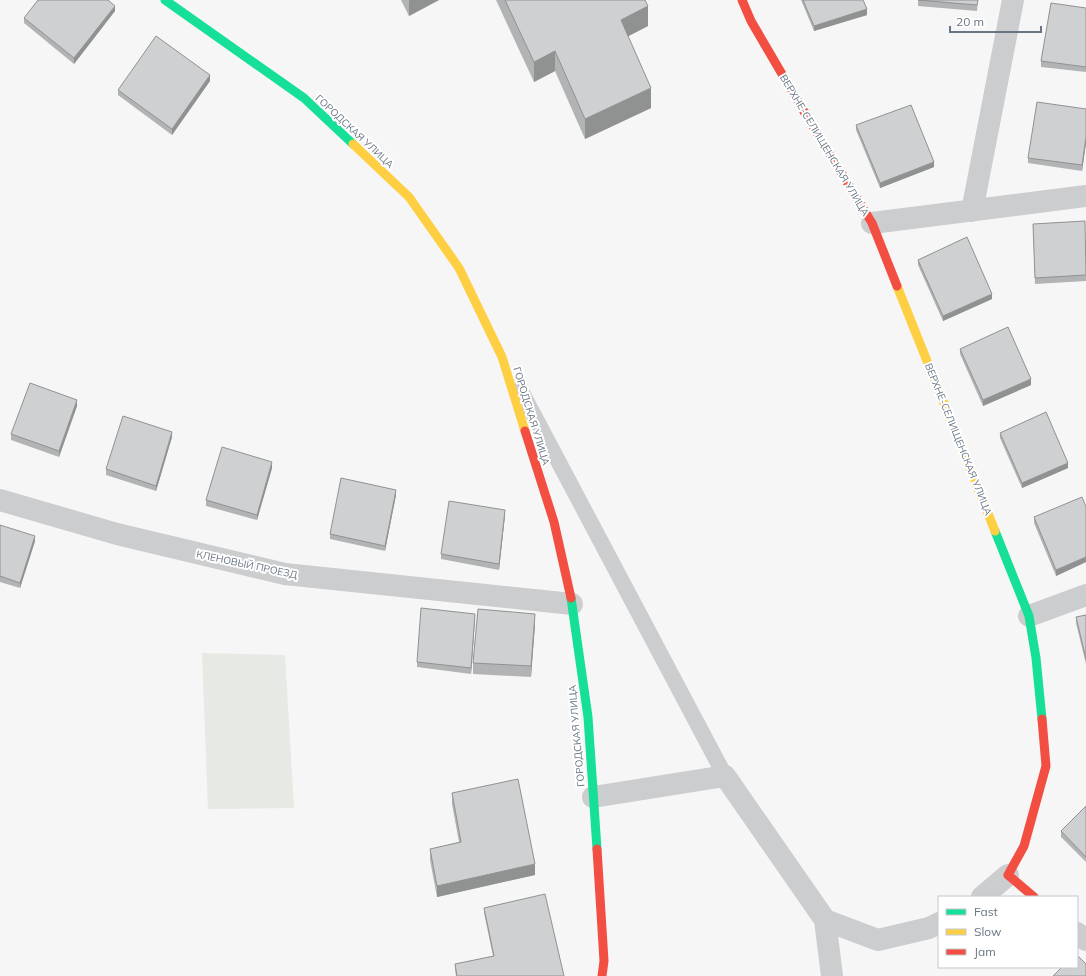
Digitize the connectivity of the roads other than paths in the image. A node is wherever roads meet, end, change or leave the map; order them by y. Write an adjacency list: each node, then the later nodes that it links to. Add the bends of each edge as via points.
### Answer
1 (165, 0): 7 (street, ГОРОДСКАЯ УЛИЦА, via 304,98 409,197 459,268)
2 (742, 0): 6 (street, ВЕРХНЕ-СЕЛИЩЕНСКАЯ УЛИЦА, via 751,21)
3 (1013, 0): 5 (street)
4 (1086, 196): 5 (street)
5 (972, 211): 6 (street)
6 (872, 223): 11 (street, ВЕРХНЕ-СЕЛИЩЕНСКАЯ УЛИЦА)
7 (502, 357): 10 (street, ГОРОДСКАЯ УЛИЦА, via 554,522); 12 (lane)
8 (0, 500): 10 (street, КЛЕНОВЫЙ ПРОЕЗД, via 117,534 286,574)
9 (1086, 595): 11 (street)
10 (572, 604): 13 (street, ГОРОДСКАЯ УЛИЦА, via 588,717)
11 (1030, 616): 14 (street, ВЕРХНЕ-СЕЛИЩЕНСКАЯ УЛИЦА, via 1046,766 1024,846)
12 (725, 776): 13 (street); 17 (street)
13 (593, 797): 21 (street, ГОРОДСКАЯ УЛИЦА, via 604,961)
14 (1008, 875): 15 (street); 16 (street)
15 (983, 896)
16 (1033, 896)
17 (825, 920): 18 (street, via 878,940); 22 (street)
18 (938, 924)
19 (1078, 933): 20 (street)
20 (1086, 940)
21 (602, 976)
22 (832, 976)

